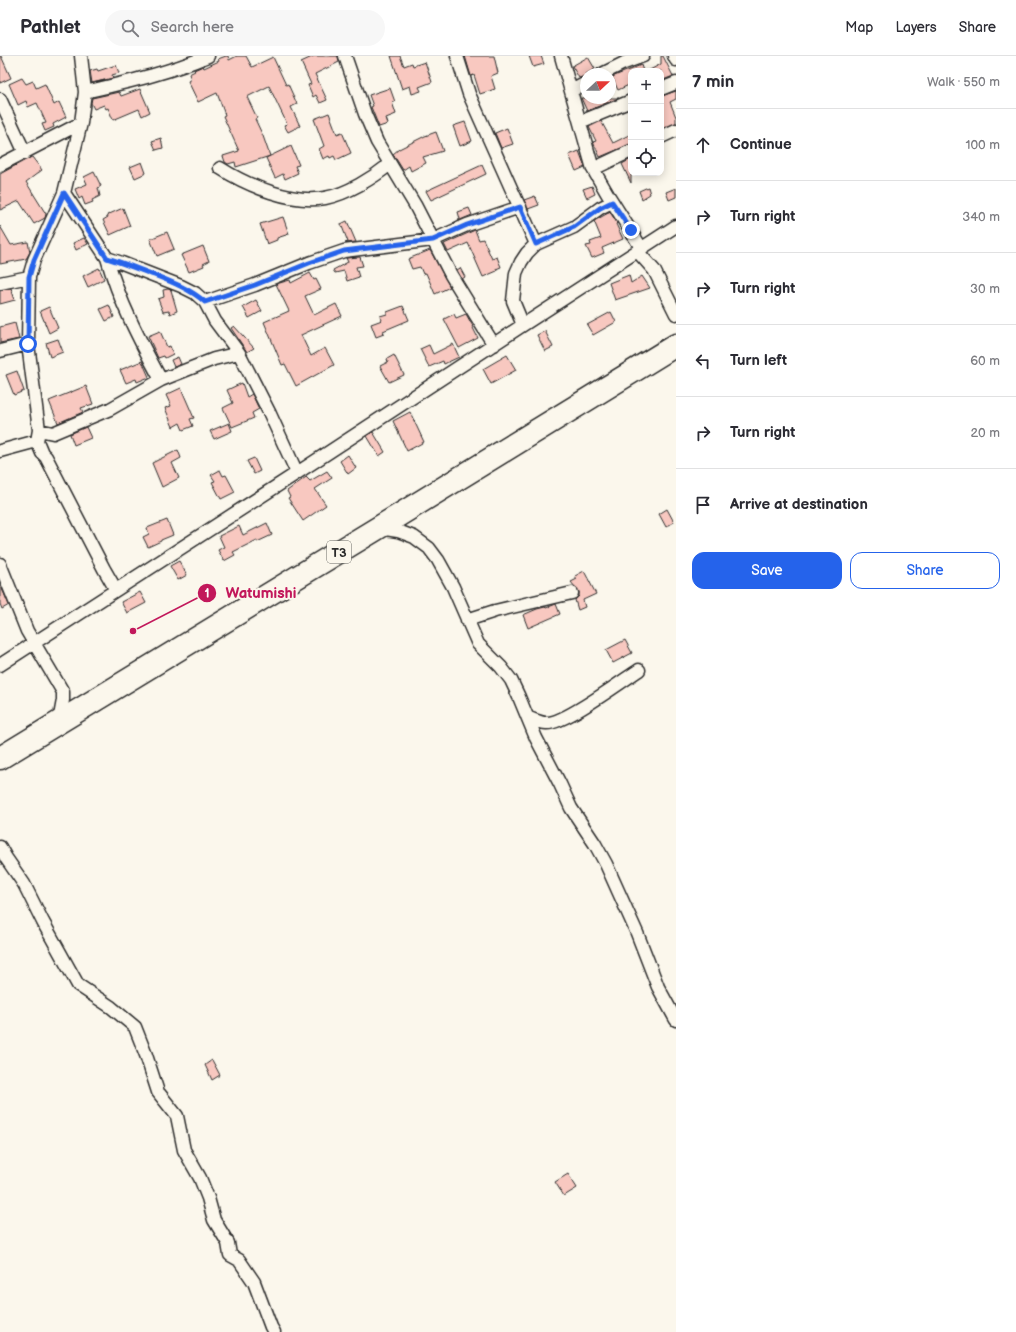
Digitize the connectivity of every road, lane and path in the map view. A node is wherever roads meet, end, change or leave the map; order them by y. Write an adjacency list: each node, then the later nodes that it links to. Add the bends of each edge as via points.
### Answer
1 (81, 56): 14 (street)
2 (208, 56): 14 (street, via 180,68)
3 (345, 56): 23 (street, via 365,114)
4 (458, 56): 29 (street, via 469,94)
5 (561, 56): 13 (street)
6 (643, 56): 9 (street)
7 (674, 56): 8 (street)
8 (676, 60)
9 (614, 68)
10 (676, 83): 12 (street)
11 (580, 86): 13 (street)
12 (664, 88)
13 (570, 91): 17 (street)
14 (85, 92): 18 (street)
15 (0, 99): 22 (street)
16 (628, 103): 17 (street)
17 (580, 122): 26 (street)
18 (81, 124): 22 (street); 27 (street)
19 (676, 130): 20 (street)
20 (664, 136)
21 (628, 152): 26 (street)
22 (25, 154): 24 (street)
23 (390, 164): 25 (street, via 374,177 344,192 325,198 294,199 263,189); 31 (street)
24 (0, 165)
25 (220, 168)
26 (593, 169): 28 (street)
27 (64, 193): 34 (street); 35 (street)
28 (612, 202): 32 (street, via 574,227); 33 (street)
29 (520, 207): 31 (street); 32 (street)
30 (676, 226): 33 (street)
31 (433, 240): 37 (street, via 344,251); 41 (street)
32 (536, 244): 39 (street, via 524,257 516,273 513,301)
33 (640, 250): 38 (street, via 654,270); 39 (street)
34 (107, 258): 37 (street, via 181,286); 45 (street, via 128,314)
35 (29, 277): 36 (street); 40 (street)
36 (0, 283)
37 (205, 302): 44 (street, via 215,321)
38 (676, 314)
39 (523, 324): 41 (street)
40 (28, 344): 43 (street); 46 (street)
41 (494, 345): 48 (street)
42 (676, 345): 49 (highway, T3)
43 (0, 351)
44 (239, 353): 45 (street, via 214,359); 48 (street)
45 (161, 380): 46 (street, via 110,409 53,434)
46 (38, 435): 47 (street); 51 (street, via 42,453)
47 (0, 451)
48 (298, 473): 51 (street)
49 (378, 528): 53 (street, via 414,536 429,548 453,586); 58 (highway, T3)
50 (0, 564): 54 (street, via 26,631)
51 (116, 590): 54 (street)
52 (572, 593): 53 (street)
53 (467, 620): 57 (street, via 480,647 511,680)
54 (34, 643): 55 (street); 58 (street, via 63,692)
55 (0, 665)
56 (639, 670): 57 (street, via 593,701 554,722 545,723)
57 (528, 718): 61 (street, via 571,808 606,864 658,988)
58 (59, 722): 59 (highway, T3)
59 (0, 758)
60 (0, 847): 62 (street, via 24,884 78,985 135,1027 158,1092 177,1116 184,1150 200,1178 214,1220 228,1243 230,1255 239,1260 254,1282)
61 (676, 1020)
62 (274, 1332)

